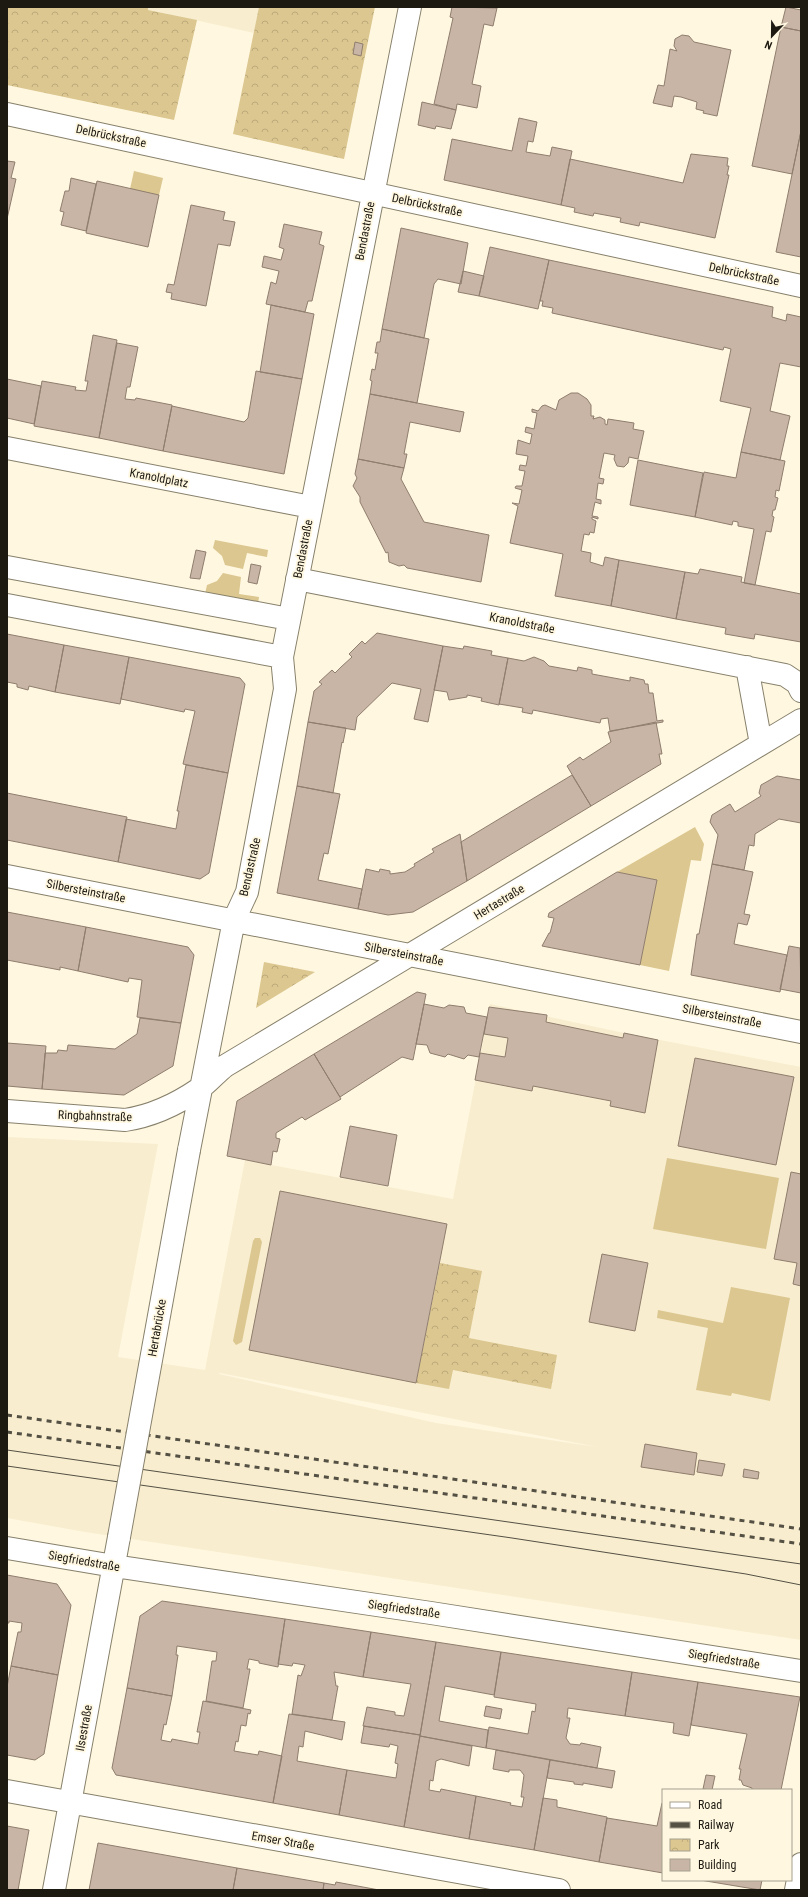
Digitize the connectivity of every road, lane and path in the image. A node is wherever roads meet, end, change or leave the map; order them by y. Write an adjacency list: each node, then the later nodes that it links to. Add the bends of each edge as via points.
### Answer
1 (410, 7): 3 (street, Bendastraße)
2 (7, 114): 3 (street, Delbrückstraße)
3 (372, 194): 4 (street, Delbrückstraße); 6 (street, Bendastraße)
4 (801, 286)
5 (7, 448): 6 (street, Kranoldplatz)
6 (311, 507): 8 (street, Bendastraße)
7 (7, 567): 10 (street)
8 (296, 579): 10 (street, Bendastraße); 12 (street, Kranoldstraße)
9 (7, 605): 11 (street)
10 (289, 619): 11 (street, Bendastraße)
11 (282, 657): 17 (street, Bendastraße, via 285,688 247,892)
12 (747, 667): 13 (street, Kranoldstraße, via 785,676 797,683); 15 (street)
13 (801, 691)
14 (801, 720): 15 (street, Hertastraße)
15 (761, 744): 18 (street, Hertastraße)
16 (7, 876): 17 (street, Silbersteinstraße)
17 (234, 920): 18 (street, Silbersteinstraße); 20 (street, Bendastraße)
18 (411, 955): 19 (street, Silbersteinstraße); 20 (street, Hertastraße, via 225,1066)
19 (801, 1032)
20 (200, 1089): 21 (street, Ringbahnstraße, via 144,1118 125,1120); 23 (street, Hertabrücke, bridge)
21 (7, 1111)
22 (7, 1548): 23 (street, Siegfriedstraße)
23 (114, 1566): 24 (street, Siegfriedstraße); 26 (street, Ilsestraße)
24 (801, 1671)
25 (7, 1791): 26 (street, Emser Straße)
26 (70, 1802): 28 (street, Ilsestraße); 29 (street, Emser Straße)
27 (801, 1864): 30 (street)
28 (54, 1890)
29 (559, 1890)
30 (796, 1890)

